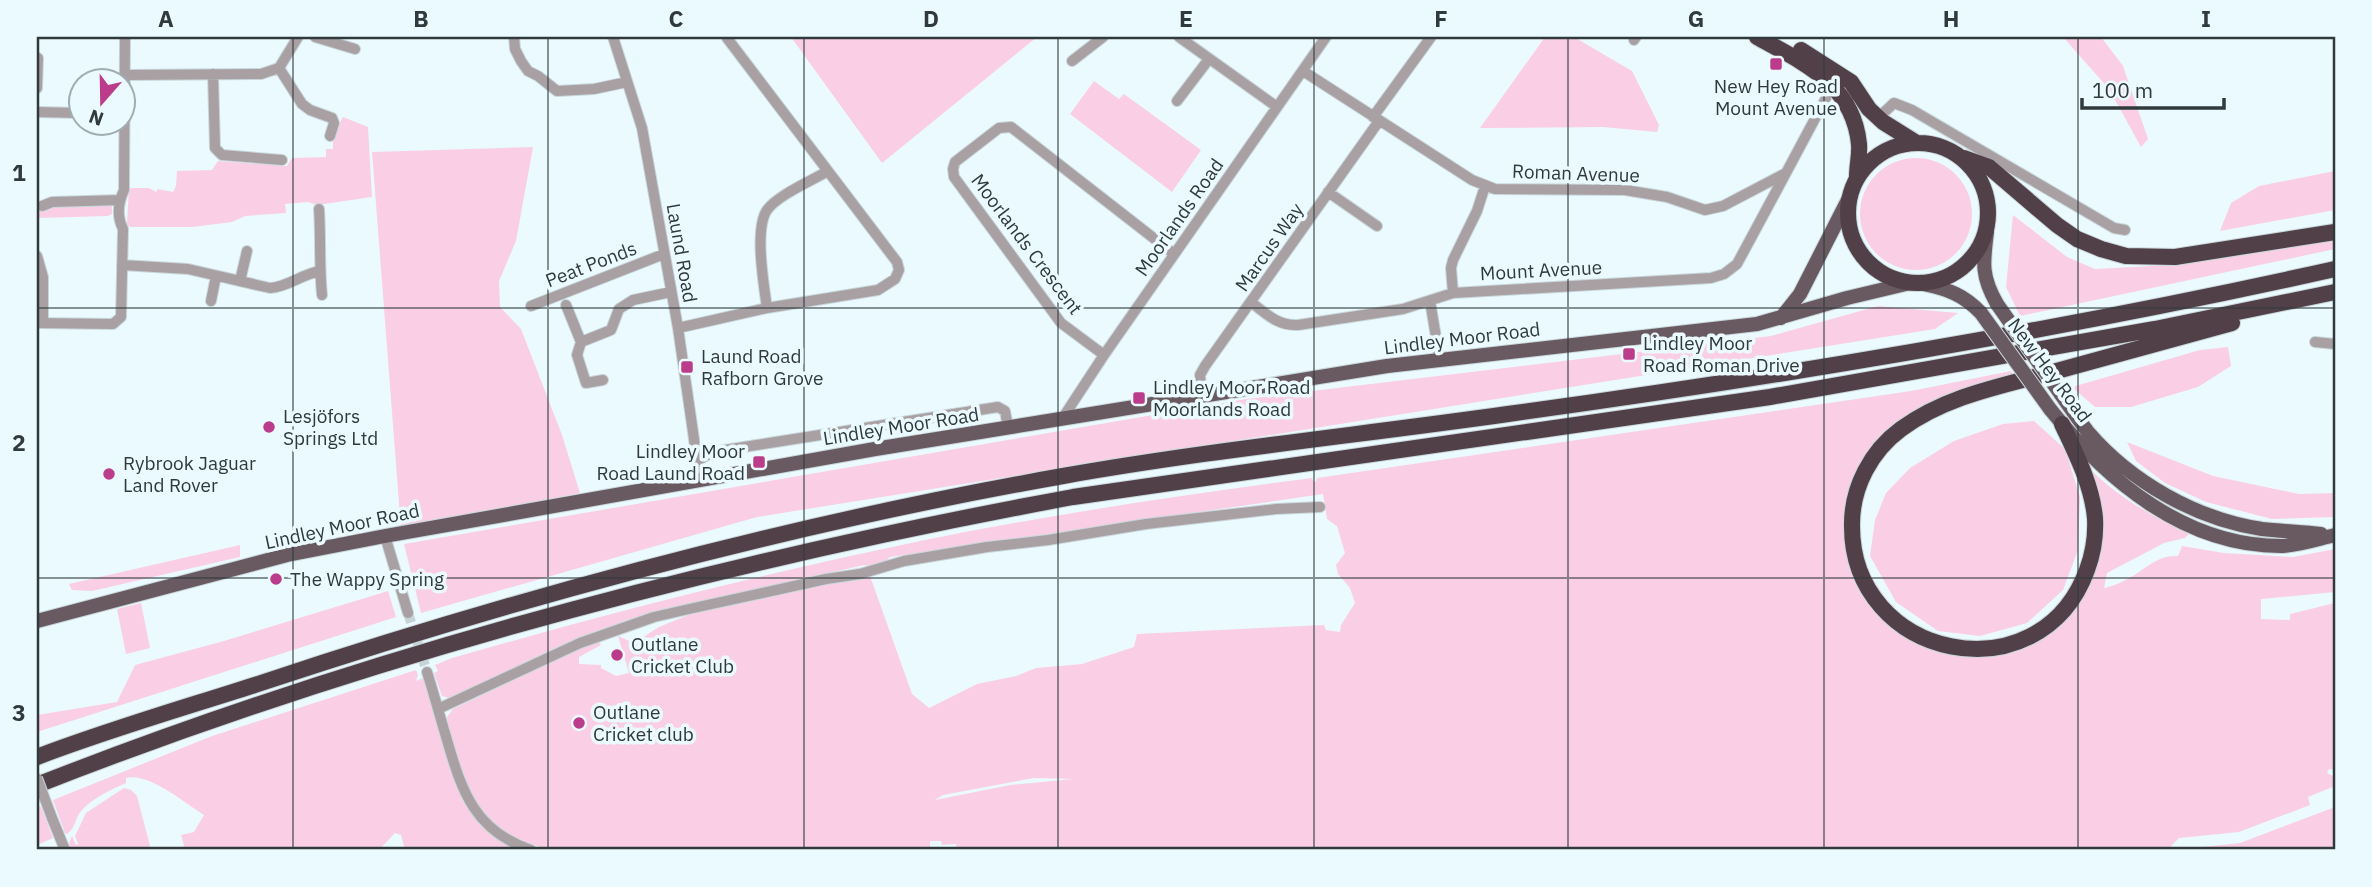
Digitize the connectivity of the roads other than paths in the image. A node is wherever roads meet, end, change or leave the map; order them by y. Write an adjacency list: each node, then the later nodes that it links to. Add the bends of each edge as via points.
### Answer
1 (125, 37): 18 (street)
2 (298, 37): 19 (street)
3 (315, 37): 13 (street)
4 (514, 37): 23 (street, via 515,49 528,71 557,91)
5 (613, 37): 23 (street, Laund Road)
6 (1103, 37): 17 (street)
7 (1179, 37): 16 (street)
8 (1326, 37): 20 (street, Moorlands Road)
9 (1431, 37): 31 (street, Marcus Way)
10 (1757, 37): 34 (highway, via 1834,86 1853,118)
11 (1777, 37): 30 (highway, via 1851,82)
12 (727, 38): 38 (street)
13 (335, 39): 14 (street)
14 (355, 49)
15 (38, 58): 24 (street)
16 (1209, 59): 26 (street); 27 (street)
17 (1073, 61)
18 (125, 66)
19 (279, 68): 21 (street, via 261,74); 33 (street, via 302,104 332,118)
20 (1303, 71): 27 (street, Moorlands Road); 31 (street, Roman Avenue)
21 (213, 74): 22 (street); 37 (street, via 215,148 222,155)
22 (136, 75)
23 (627, 82): 52 (street, Laund Road, via 642,128)
24 (37, 88)
25 (1826, 98): 39 (street)
26 (1177, 101)
27 (1278, 107): 53 (street, Moorlands Road)
28 (37, 113): 29 (street)
29 (66, 113)
30 (1878, 118): 34 (highway); 35 (highway); 48 (street, via 1894,103 1912,110 2114,228)
31 (1376, 119): 41 (street, Roman Avenue); 42 (street, Marcus Way)
32 (123, 136): 44 (street)
33 (330, 136)
34 (1859, 142): 40 (highway)
35 (1915, 142): 36 (highway, via 1948,148); 40 (highway, via 1877,155)
36 (1962, 157): 49 (highway, via 1980,177 1987,194); 50 (highway, via 1989,167 2077,239 2126,256 2175,257)
37 (282, 160)
38 (828, 171): 70 (street, via 774,203 762,220 760,263); 70 (street, via 899,270 895,279 878,290)
39 (1786, 173): 41 (street, Roman Avenue, via 1724,206 1705,210 1625,190); 62 (street, Mount Avenue, via 1737,264 1724,274)
40 (1857, 177): 43 (highway)
41 (1485, 186): 62 (street, via 1453,260)
42 (1328, 192): 47 (street); 67 (street, Marcus Way)
43 (1849, 198): 60 (highway, via 1847,215 1857,249 1889,277); 71 (main road, via 1800,294)
44 (120, 200): 45 (street); 55 (street)
45 (42, 206)
46 (319, 209): 57 (street)
47 (1377, 226)
48 (2125, 230)
49 (1987, 232): 60 (highway, via 1961,270 1941,280); 87 (main road, New Hey Road, bridge, via 1982,270 1988,289 2089,432 2123,466 2156,490 2225,520 2261,529)
50 (2335, 232)
51 (247, 250): 59 (street)
52 (664, 254): 61 (street, Laund Road); 69 (street, Peat Ponds)
53 (1174, 254): 77 (street, Moorlands Road); 77 (street, Moorlands Crescent, via 1011,127 999,128 955,162 954,177 1061,323)
54 (37, 256): 72 (street, via 43,277)
55 (122, 265): 58 (street, via 188,269); 72 (street, via 121,317 113,324)
56 (2335, 269): 93 (highway, via 1874,358 1068,475 956,496 714,550 408,634)
57 (320, 271): 59 (street, via 280,287); 64 (street)
58 (216, 276): 59 (street); 65 (street)
59 (240, 281)
60 (1917, 283): 71 (main road, Lindley Moor Road); 82 (main road, New Hey Road, bridge, via 1967,299)
61 (671, 292): 73 (street, Laund Road); 74 (street, via 633,300 619,309 611,330)
62 (1453, 293): 66 (street, Mount Avenue)
63 (2335, 293): 82 (highway, via 1966,396 1898,431 1866,468 1852,519 1860,572 1893,620 1942,646 1984,649 2010,644 2045,628 2071,602 2090,562 2095,521 2083,469); 95 (highway, via 1770,397 992,512 723,570 563,611 187,729)
64 (322, 295)
65 (211, 301)
66 (1430, 301): 67 (street, Mount Avenue, via 1287,325); 78 (street)
67 (1251, 302): 80 (street, Marcus Way, via 1200,375)
68 (566, 305): 74 (street)
69 (531, 306)
70 (767, 309): 73 (street)
71 (1780, 319): 78 (main road, Lindley Moor Road)
72 (40, 323)
73 (678, 328): 84 (street, Laund Road)
74 (581, 342): 79 (street, via 577,355 586,383)
75 (2315, 342): 76 (street)
76 (2335, 344)
77 (1104, 355): 81 (street, Moorlands Road)
78 (1440, 361): 80 (main road, Lindley Moor Road)
79 (603, 380)
80 (1202, 397): 81 (main road, Lindley Moor Road)
81 (1062, 419): 83 (main road, Lindley Moor Road)
82 (2062, 424): 87 (main road, New Hey Road, via 2114,478 2146,502 2203,531 2232,541 2284,546)
83 (1008, 427): 84 (street, via 1005,411 998,407 712,452); 85 (main road, Lindley Moor Road)
84 (696, 462): 85 (street, Laund Road)
85 (698, 480): 88 (main road, Lindley Moor Road)
86 (1320, 507): 92 (street, via 1146,524 987,547 654,617 580,642)
87 (2335, 535)
88 (385, 536): 89 (street); 90 (main road, Lindley Moor Road, via 287,555)
89 (408, 613)
90 (37, 621)
91 (427, 672): 92 (street)
92 (438, 709): 97 (street, via 471,807 500,836)
93 (39, 756)
94 (37, 778): 96 (street, bridge)
95 (37, 787)
96 (65, 850)
97 (531, 850)

